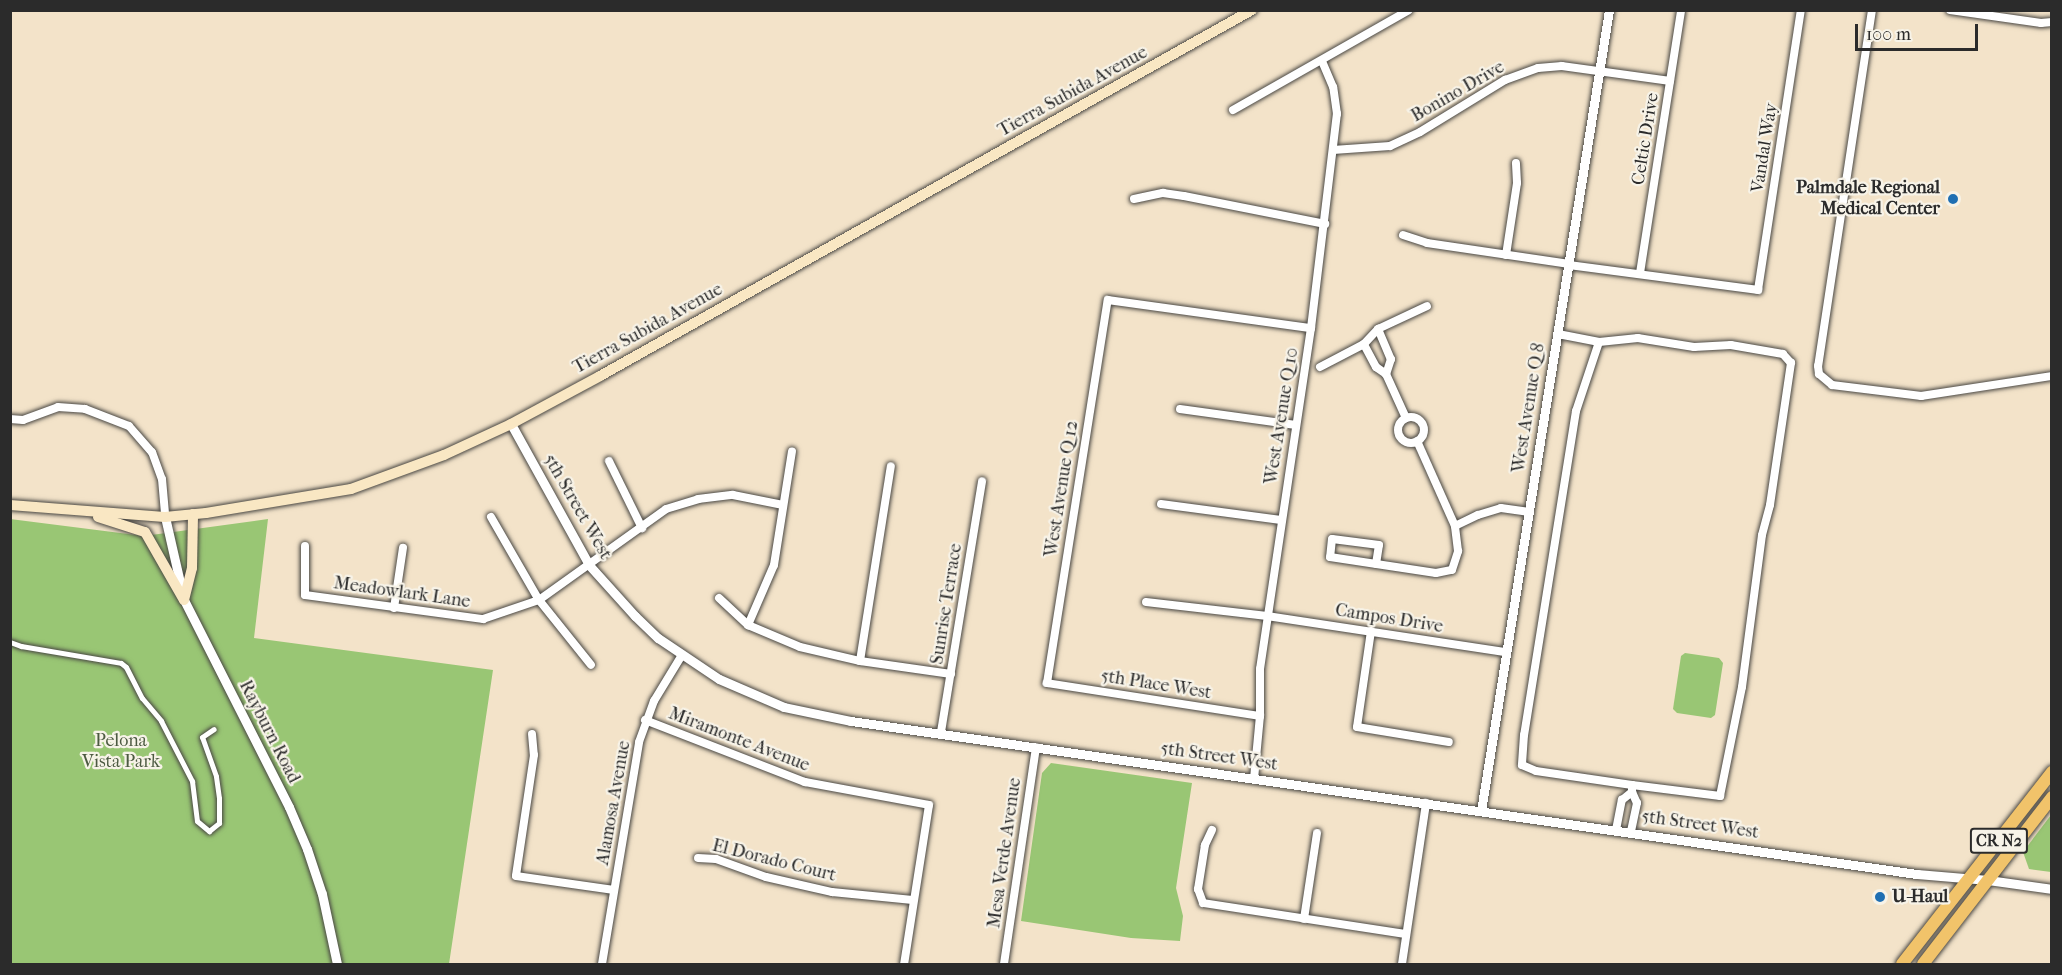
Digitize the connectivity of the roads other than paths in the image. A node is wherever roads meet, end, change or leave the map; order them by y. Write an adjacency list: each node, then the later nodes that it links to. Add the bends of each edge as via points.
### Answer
1 (1252, 10): 33 (main road, Tierra Subida Avenue)
2 (1409, 10): 9 (street)
3 (1609, 10): 10 (street, West Avenue Q 8)
4 (1681, 10): 11 (street, Celtic Drive)
5 (1801, 10): 20 (street, Vandal Way, via 1758,290)
6 (1872, 10): 29 (street, via 1818,366 1820,374 1832,385 1921,396)
7 (1950, 10): 8 (street)
8 (2052, 22)
9 (1322, 61): 12 (street); 13 (street, West Avenue Q 10, via 1333,87 1337,114)
10 (1599, 72): 11 (street, Bonino Drive); 13 (street, Bonino Drive, via 1562,66 1538,68 1505,80 1390,146); 19 (street, West Avenue Q 8)
11 (1670, 81): 20 (street, Celtic Drive)
12 (1233, 110)
13 (1333, 150): 16 (street, West Avenue Q 10)
14 (1516, 163): 18 (street, via 1517,183)
15 (1134, 199): 16 (street, via 1163,193)
16 (1325, 224): 22 (street, West Avenue Q 10)
17 (1403, 235): 18 (street, via 1427,243)
18 (1506, 255): 19 (street)
19 (1569, 265): 20 (street); 24 (street, West Avenue Q 8)
20 (1640, 273)
21 (1427, 306): 23 (street)
22 (1311, 328): 34 (street, West Avenue Q 10); 69 (street, West Avenue Q 12, via 1108,300)
23 (1378, 329): 26 (street); 28 (street, via 1391,359)
24 (1558, 334): 25 (street); 44 (street, West Avenue Q 8)
25 (1599, 342): 79 (street, via 1576,411 1522,765); 79 (street, via 1638,338 1694,347 1731,345 1783,354 1791,363 1742,687 1720,796)
26 (1364, 344): 27 (street); 28 (street, via 1376,367)
27 (1320, 367)
28 (1386, 374): 31 (street)
29 (2052, 376)
30 (1180, 409): 34 (street)
31 (1406, 418): 35 (street, via 1413,417 1422,423 1424,431); 35 (street, via 1400,424 1400,435 1409,442)
32 (10, 419): 46 (street, via 23,420 58,407 85,409 129,426 152,452 162,479)
33 (511, 424): 45 (main road, Tierra Subida Avenue, via 444,455 351,489); 54 (street, 5th Street West)
34 (1296, 425): 48 (street, West Avenue Q 10)
35 (1417, 441): 49 (street)
36 (792, 451): 42 (street)
37 (609, 461): 50 (street)
38 (891, 466): 66 (street)
39 (982, 481): 68 (street, Sunrise Terrace)
40 (1161, 504): 48 (street)
41 (10, 505): 43 (main road, Tierra Subida Avenue)
42 (783, 505): 50 (street, Meadowlark Lane, via 733,495 698,499 666,509); 61 (street, via 774,565)
43 (80, 512): 46 (main road, Tierra Subida Avenue); 56 (main road, via 145,532)
44 (1528, 512): 49 (street, via 1501,508); 64 (street, West Avenue Q 8)
45 (193, 514): 46 (main road, Tierra Subida Avenue); 56 (main road, via 192,568)
46 (165, 517): 56 (street, Rayburn Road)
47 (491, 518): 57 (street)
48 (1281, 520): 60 (street, West Avenue Q 10)
49 (1455, 526): 53 (street, via 1458,551 1452,570 1436,573)
50 (642, 528): 54 (street, Meadowlark Lane)
51 (304, 546): 59 (street, Meadowlark Lane, via 305,595)
52 (403, 548): 59 (street)
53 (1376, 564): 53 (street, via 1330,557 1332,539 1379,545)
54 (589, 565): 57 (street, Meadowlark Lane); 65 (street, 5th Street West, via 635,616)
55 (719, 598): 61 (street)
56 (184, 600): 95 (street, Rayburn Road, via 294,818 322,894)
57 (539, 600): 59 (street, Meadowlark Lane, via 483,619); 67 (street)
58 (1146, 602): 60 (street, Campos Drive)
59 (394, 608)
60 (1267, 616): 62 (street, Campos Drive); 70 (street, West Avenue Q 10, via 1260,669)
61 (747, 625): 66 (street, via 800,647)
62 (1371, 631): 64 (street, Campos Drive); 75 (street, via 1357,727)
63 (10, 642): 72 (street, via 126,667 192,781 199,825 205,830 213,830 219,824 216,776 202,737)
64 (1506, 652): 82 (street, West Avenue Q 8)
65 (682, 655): 71 (street, Alamosa Avenue); 73 (street, 5th Street West, via 719,679 784,707 851,721)
66 (860, 661): 68 (street)
67 (591, 665)
68 (951, 674): 73 (street, Sunrise Terrace)
69 (1047, 682): 70 (street, 5th Place West)
70 (1260, 716): 78 (street, West Avenue Q 10)
71 (645, 720): 91 (street, Alamosa Avenue); 92 (street, Miramonte Avenue, via 805,782 929,804)
72 (214, 729)
73 (941, 732): 76 (street, 5th Street West)
74 (532, 734): 91 (street, via 534,755 516,876)
75 (1449, 742)
76 (1036, 747): 78 (street, 5th Street West); 98 (street, Mesa Verde Avenue)
77 (2052, 772): 88 (main road, CR N2)
78 (1254, 779): 81 (street, 5th Street West)
79 (1632, 789): 84 (street, via 1622,800); 85 (street, via 1637,803)
80 (2052, 797): 89 (main road, CR N2)
81 (1426, 803): 82 (street, 5th Street West); 94 (street)
82 (1481, 811): 84 (street, 5th Street West)
83 (1212, 830): 93 (street, via 1205,845 1198,889 1203,903)
84 (1616, 830): 85 (street, 5th Street West)
85 (1631, 832): 88 (street, 5th Street West)
86 (1317, 833): 93 (street)
87 (698, 858): 92 (street, El Dorado Court, via 716,859 832,892)
88 (1969, 879): 89 (street, 5th Street West); 100 (main road, CR N2)
89 (1988, 880): 90 (street, 5th Street West); 101 (main road, CR N2)
90 (2052, 889)
91 (614, 890): 96 (street, Alamosa Avenue)
92 (913, 900): 97 (street)
93 (1304, 919): 94 (street)
94 (1405, 934): 99 (street)
95 (337, 964)
96 (602, 964)
97 (904, 964)
98 (1004, 964)
99 (1402, 964)
100 (1902, 964)
101 (1923, 964)

